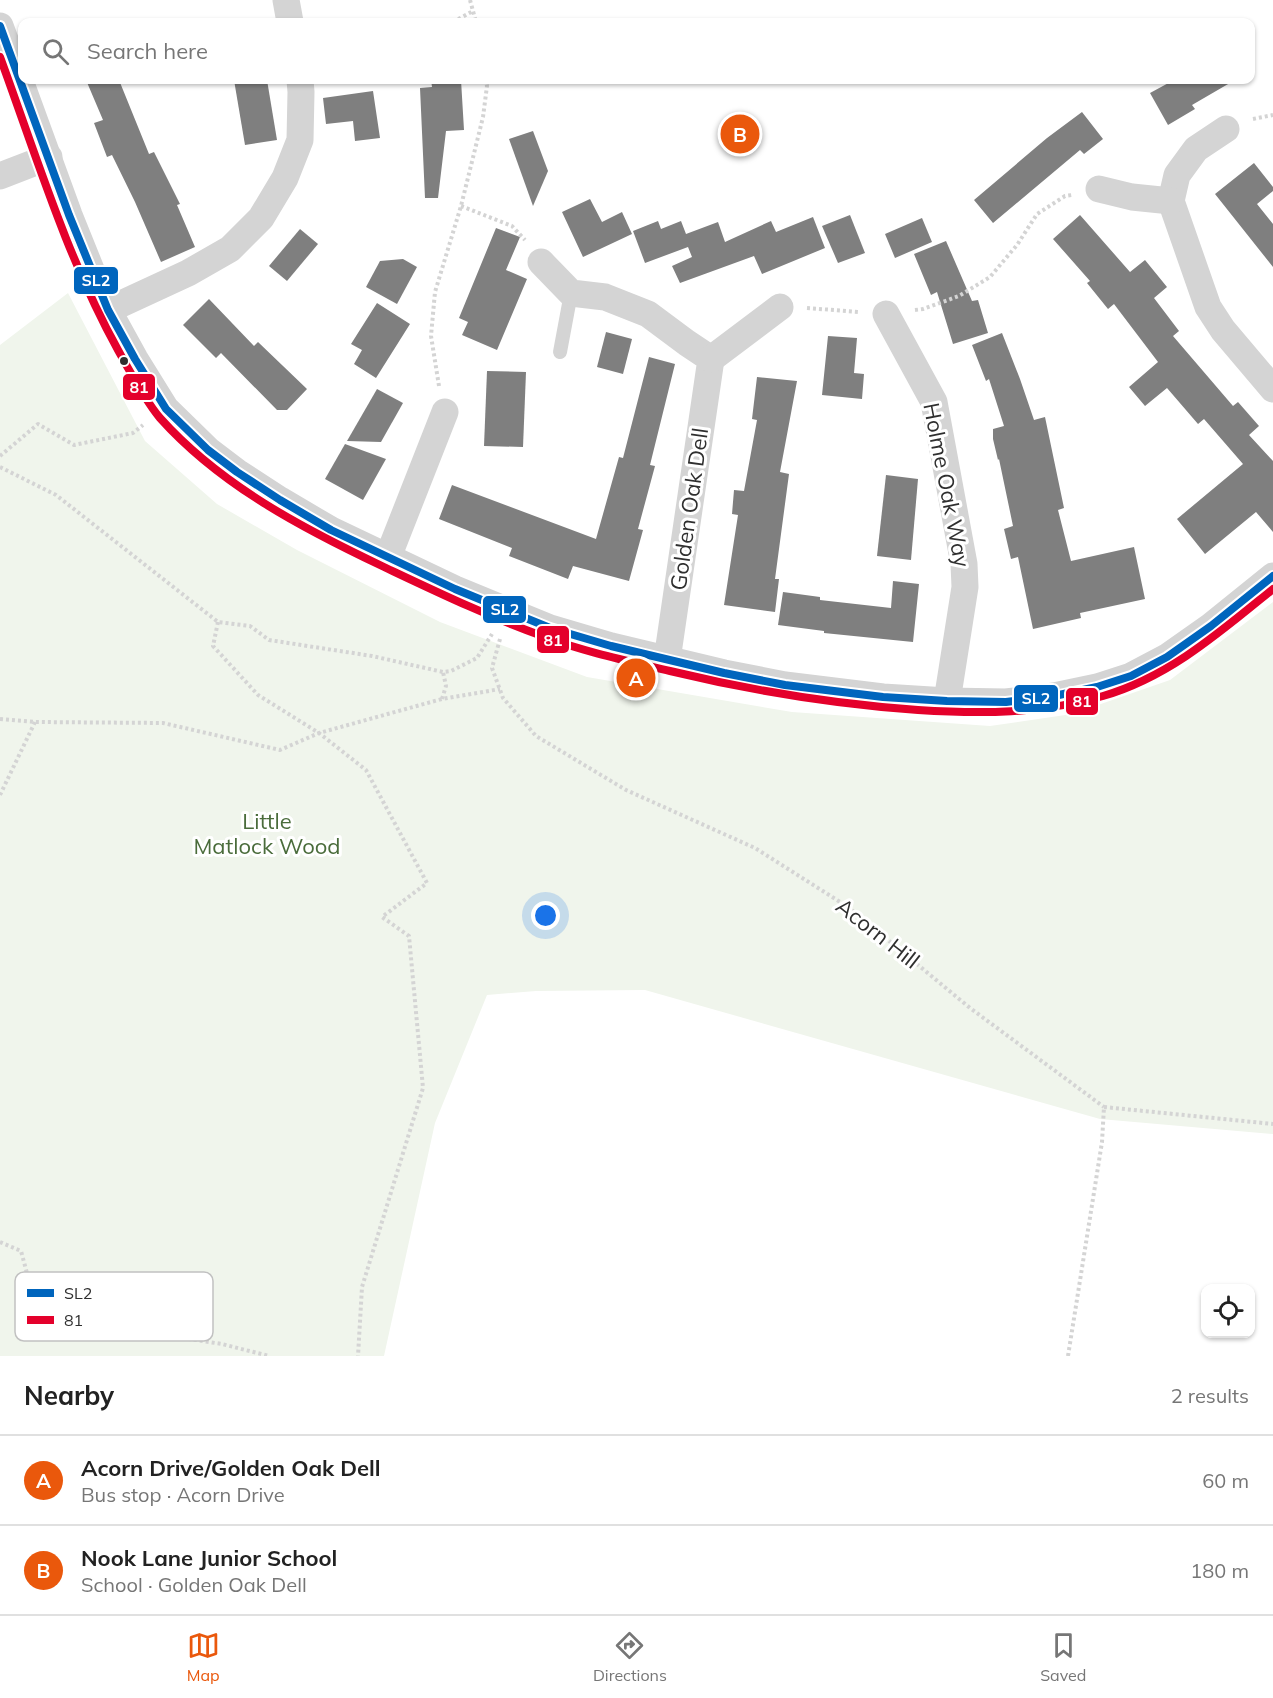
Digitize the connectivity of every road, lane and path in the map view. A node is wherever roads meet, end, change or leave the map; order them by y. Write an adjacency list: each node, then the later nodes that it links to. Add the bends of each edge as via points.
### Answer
1 (286, 0): 4 (street)
2 (470, 0): 3 (path)
3 (473, 11): 5 (path); 6 (path)
4 (289, 18)
5 (460, 18)
6 (475, 18)
7 (0, 26): 8 (street)
8 (18, 75)
9 (21, 84): 13 (street)
10 (301, 84): 21 (street, via 300,140 285,178 261,218 230,249)
11 (487, 84): 17 (path)
12 (1226, 129): 16 (street, via 1196,149 1177,175)
13 (48, 157): 14 (street); 21 (street)
14 (0, 176)
15 (1099, 189): 16 (street); 22 (path, via 1065,196 1037,214 990,277 960,296 923,309)
16 (1171, 201): 25 (street, via 1208,307)
17 (461, 206): 18 (path, via 512,226); 27 (path, via 435,292 431,336)
18 (541, 262): 19 (street)
19 (571, 293): 23 (lane); 24 (street, via 605,297 648,314)
20 (780, 307): 22 (path); 24 (street)
21 (108, 310): 26 (street)
22 (886, 314): 39 (street, Holme Oak Way, via 934,402 964,564 965,587)
23 (560, 352)
24 (711, 358): 35 (street, Golden Oak Dell)
25 (1273, 389)
26 (165, 409): 28 (path, via 133,433 75,445 38,424); 30 (street, via 237,472 331,530)
27 (445, 412): 30 (street)
28 (0, 456)
29 (0, 467): 33 (path, via 56,495)
30 (388, 557): 32 (street)
31 (1273, 576): 39 (street, via 1167,657 1131,676 1054,696 1006,702)
32 (507, 610): 35 (street, via 550,627); 37 (path, Acorn Hill, via 492,668)
33 (218, 622): 36 (path, via 250,626 269,640); 42 (path, via 213,646 258,695)
34 (477, 658): 36 (path)
35 (667, 660): 39 (street, via 785,685)
36 (443, 672): 38 (path, via 446,686)
37 (500, 689): 38 (path); 44 (path, Acorn Hill, via 503,698 536,736 626,790 754,848 848,907 970,1008)
38 (442, 699): 42 (path)
39 (947, 701)
40 (0, 719): 41 (path)
41 (35, 722): 42 (path, via 163,723 280,750); 43 (path)
42 (319, 733): 50 (path, via 366,770 427,883 382,917 409,936 423,1088 362,1287)
43 (0, 795)
44 (1104, 1107): 45 (path); 51 (path, via 1102,1142)
45 (1273, 1124)
46 (0, 1242): 47 (path, via 21,1251)
47 (27, 1272)
48 (202, 1341): 49 (path)
49 (269, 1356)
50 (358, 1356)
51 (1068, 1356)

